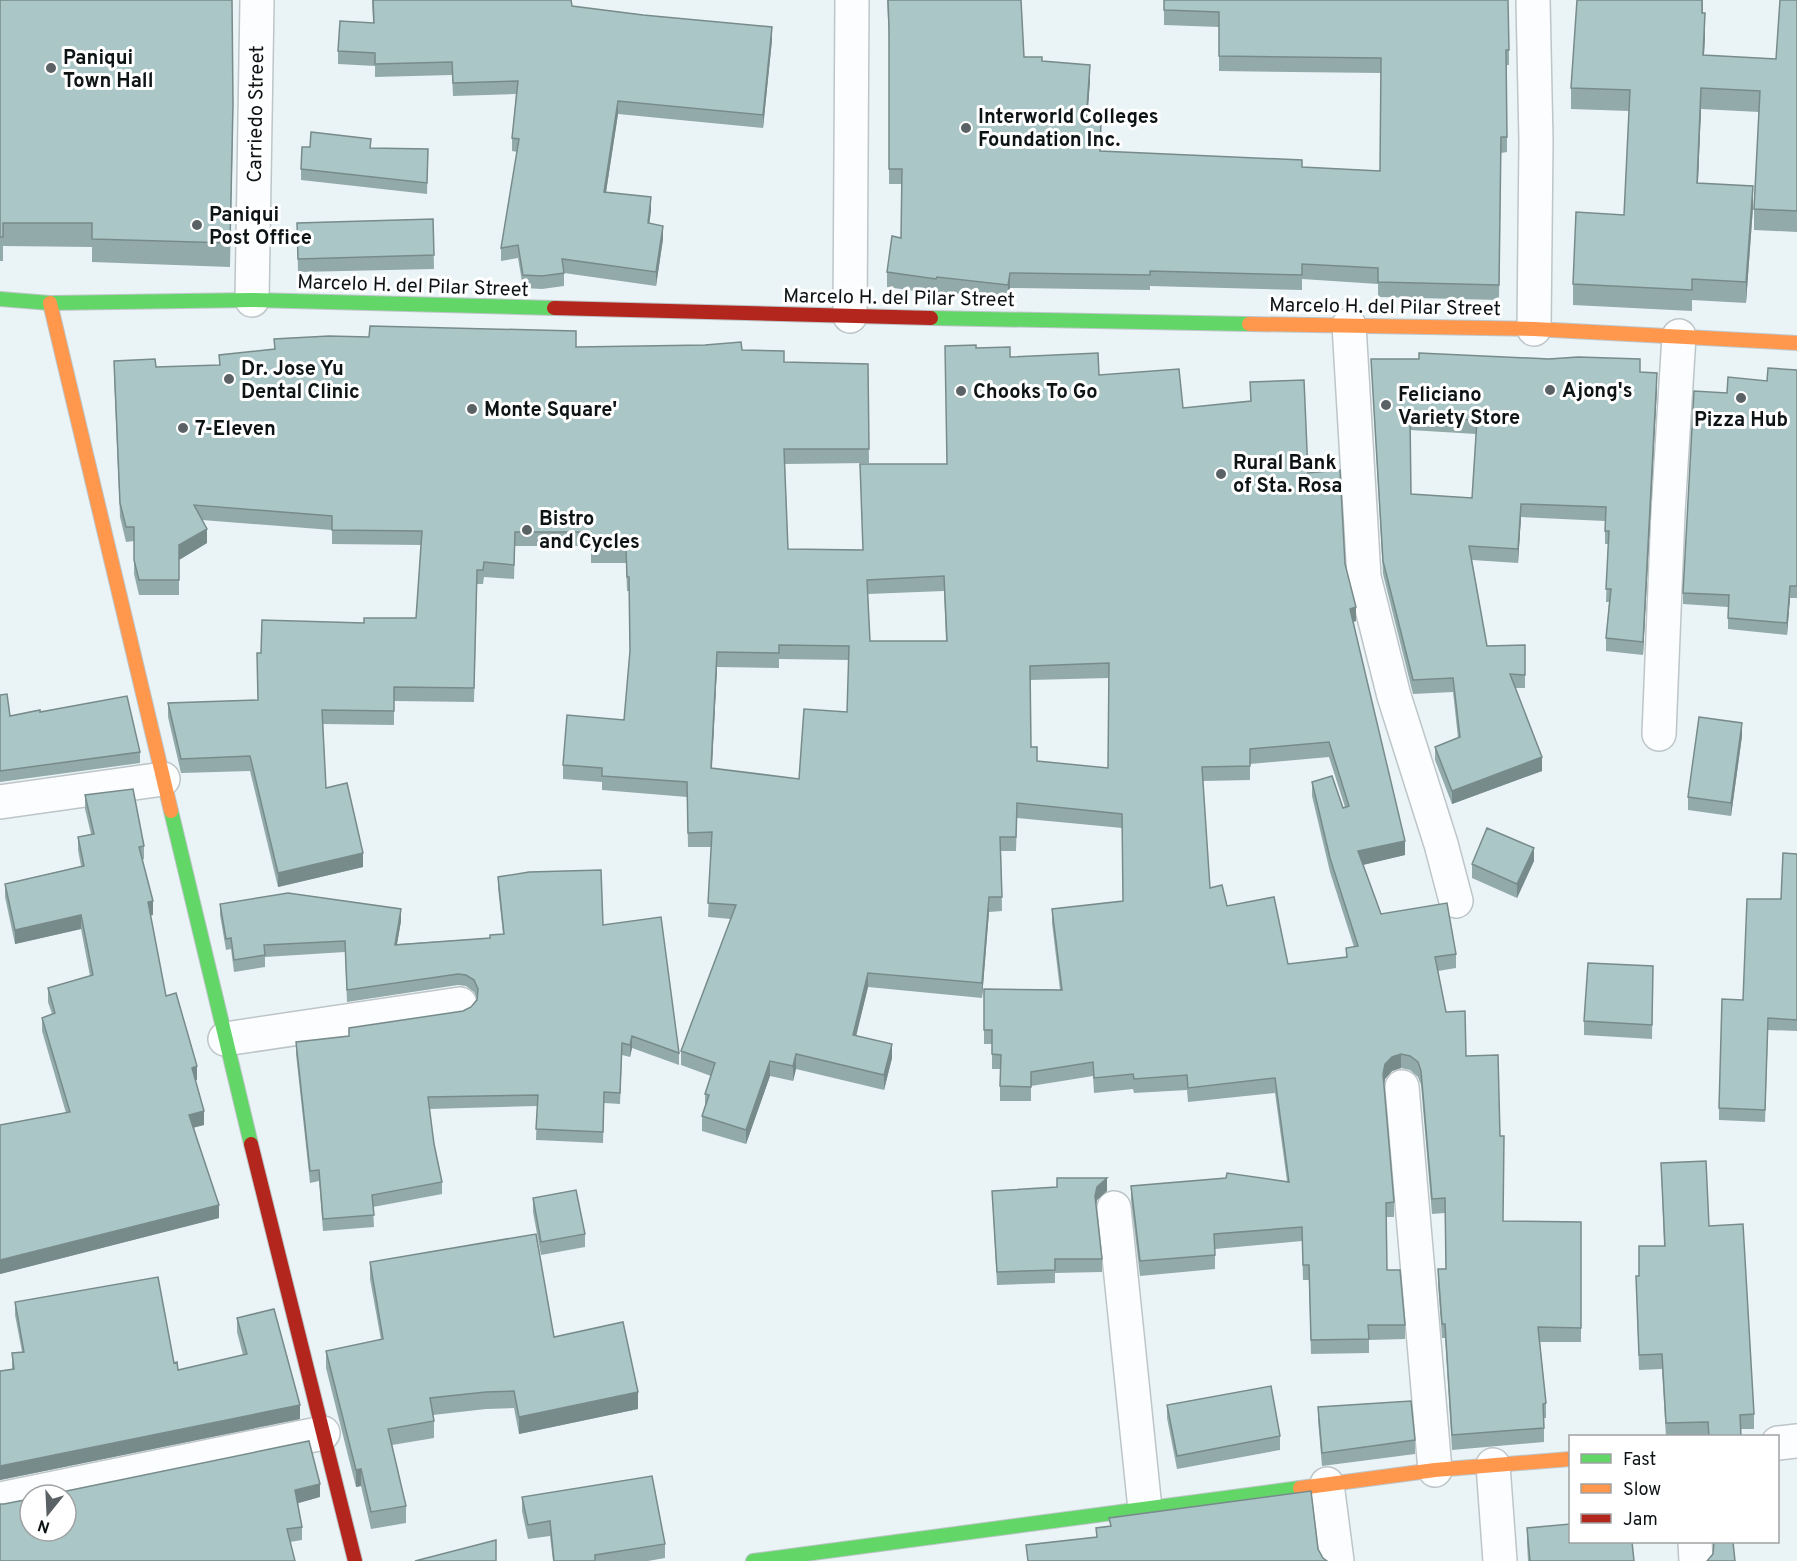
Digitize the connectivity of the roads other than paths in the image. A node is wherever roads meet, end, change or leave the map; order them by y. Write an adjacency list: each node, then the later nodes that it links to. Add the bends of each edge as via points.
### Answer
1 (257, 0): 5 (street, Carriedo Street)
2 (852, 0): 7 (street)
3 (1533, 0): 9 (street)
4 (0, 299): 6 (street, Marcelo H. del Pilar Street)
5 (252, 300): 6 (street, Marcelo H. del Pilar Street); 7 (street, Marcelo H. del Pilar Street)
6 (50, 303): 13 (street)
7 (850, 316): 8 (street, Marcelo H. del Pilar Street)
8 (1349, 325): 9 (street, Marcelo H. del Pilar Street); 15 (street, via 1364,577 1394,696)
9 (1534, 329): 10 (street, Marcelo H. del Pilar Street)
10 (1679, 336): 11 (street, Marcelo H. del Pilar Street); 12 (street)
11 (1797, 343)
12 (1659, 734)
13 (163, 779): 14 (street); 17 (street)
14 (0, 802)
15 (1456, 901)
16 (460, 1004): 17 (street)
17 (225, 1039): 20 (street)
18 (1402, 1087): 25 (street)
19 (1114, 1208): 28 (street)
20 (323, 1433): 27 (street); 30 (street)
21 (1797, 1441): 22 (street)
22 (1779, 1443)
23 (1569, 1459): 24 (street)
24 (1493, 1465): 25 (street); 33 (street)
25 (1435, 1470): 26 (street)
26 (1327, 1484): 28 (street); 32 (street)
27 (0, 1499)
28 (1145, 1509): 31 (street)
29 (1695, 1543): 34 (street)
30 (355, 1561)
31 (753, 1561)
32 (1337, 1561)
33 (1500, 1561)
34 (1696, 1561)

